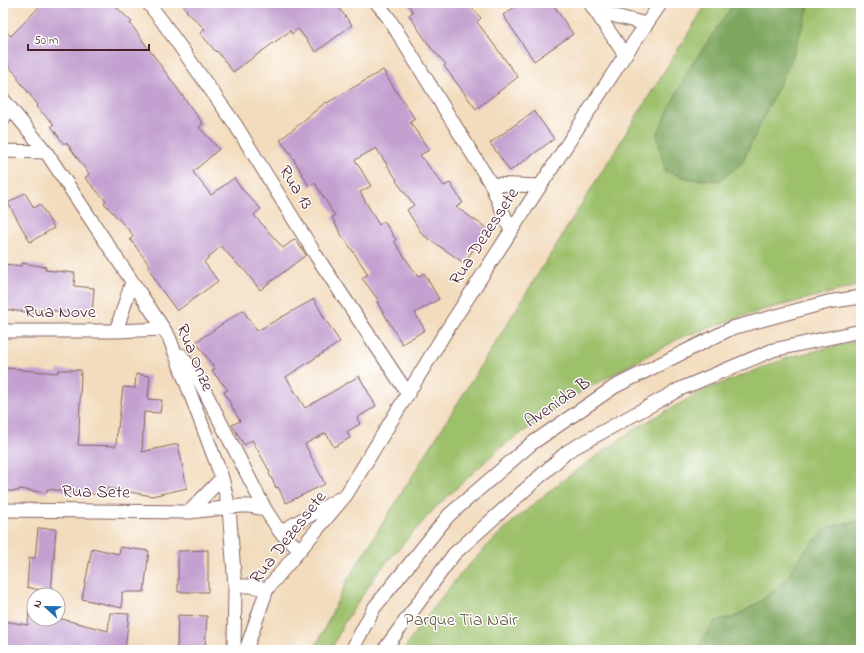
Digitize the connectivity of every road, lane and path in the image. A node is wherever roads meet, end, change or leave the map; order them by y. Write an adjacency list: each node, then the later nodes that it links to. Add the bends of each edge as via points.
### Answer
1 (148, 3): 20 (street, Rua 13, via 235,124 317,257)
2 (377, 3): 11 (street)
3 (661, 3): 5 (street, Rua Dezessete)
4 (593, 7): 5 (street); 6 (street)
5 (646, 24): 6 (street, Rua Dezessete)
6 (625, 55): 12 (street, Rua Dezessete)
7 (6, 102): 8 (street); 10 (street, Rua Onze)
8 (3, 120)
9 (3, 151): 10 (street)
10 (46, 152): 14 (street, Rua Onze)
11 (490, 184): 12 (street); 13 (street)
12 (540, 186): 13 (street, Rua Dezessete)
13 (511, 231): 20 (street, Rua Dezessete)
14 (132, 282): 17 (street, Rua Nove); 19 (street, Rua Onze)
15 (861, 297): 33 (street, Avenida B, via 828,302 732,328 614,387 550,430 449,515 374,608)
16 (3, 331): 17 (street, Rua Nove)
17 (116, 331): 19 (street, Rua Nove)
18 (861, 331): 34 (street, via 772,350 680,390 568,451 454,554)
19 (166, 333): 21 (street, Rua Onze); 24 (street, via 198,380)
20 (408, 394): 22 (street, Rua Dezessete)
21 (222, 478): 23 (street, Rua Onze); 26 (street)
22 (346, 495): 27 (street, Rua Dezessete); 28 (street, Rua Dezessete)
23 (229, 508): 24 (street, Rua Sete, via 249,506); 26 (street, Rua Sete); 29 (street, Rua Onze)
24 (265, 509): 27 (street)
25 (3, 510): 26 (street, Rua Sete)
26 (189, 512)
27 (280, 532): 28 (street)
28 (300, 550): 30 (street, Rua Dezessete)
29 (235, 586): 30 (street); 31 (street, Rua Onze)
30 (267, 589): 32 (street, Rua Dezessete)
31 (234, 650)
32 (246, 650)
33 (352, 650)
34 (384, 650)

